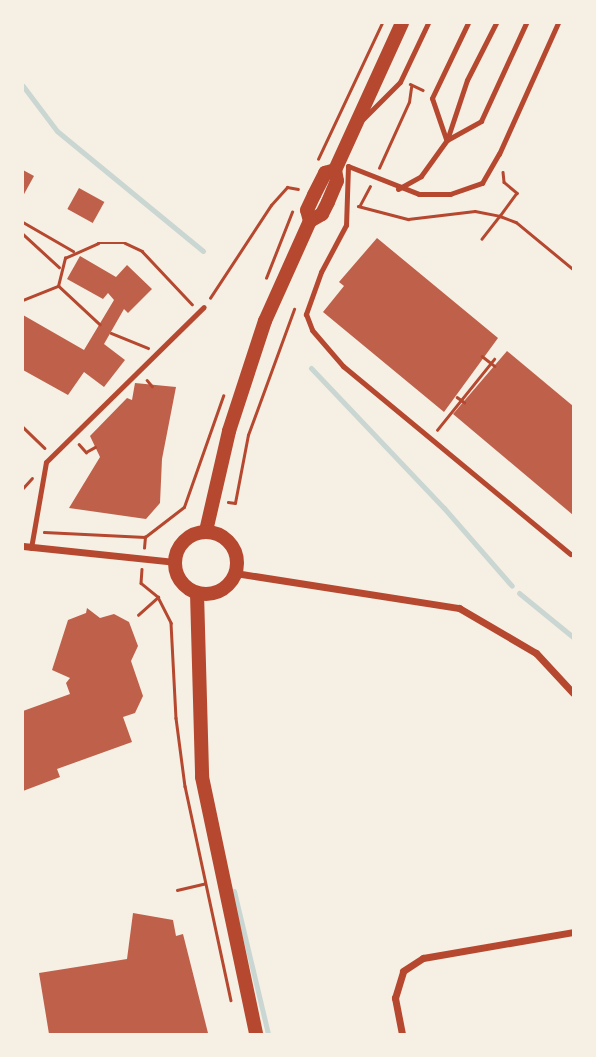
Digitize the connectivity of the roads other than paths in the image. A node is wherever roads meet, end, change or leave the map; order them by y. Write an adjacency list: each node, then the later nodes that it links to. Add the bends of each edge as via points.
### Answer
1 (402, 23): 7 (main road)
2 (428, 23): 7 (lane, via 400,82)
3 (468, 23): 8 (lane, via 432,98)
4 (496, 23): 8 (lane, via 461,93)
5 (526, 23): 8 (lane, via 481,121)
6 (558, 23): 10 (lane, via 482,183 440,195)
7 (354, 129): 9 (main road)
8 (447, 140): 10 (lane, via 421,176)
9 (340, 166): 10 (lane); 12 (main road, via 325,173 307,210 310,221 248,370); 14 (lane, via 348,207 346,225 321,272 306,314 312,330 343,366)
10 (398, 189)
11 (204, 307): 13 (lane, via 46,462)
12 (206, 531): 15 (main road, via 184,540); 16 (main road, via 228,540 237,562)
13 (27, 547): 15 (street)
14 (570, 554)
15 (174, 562): 17 (main road, via 180,581)
16 (235, 573): 17 (main road, via 220,591); 18 (street, via 459,608 536,653)
17 (197, 593): 20 (main road, via 202,777)
18 (573, 693)
19 (573, 933): 21 (street, via 423,958 402,971 395,998)
20 (256, 1034)
21 (402, 1034)

